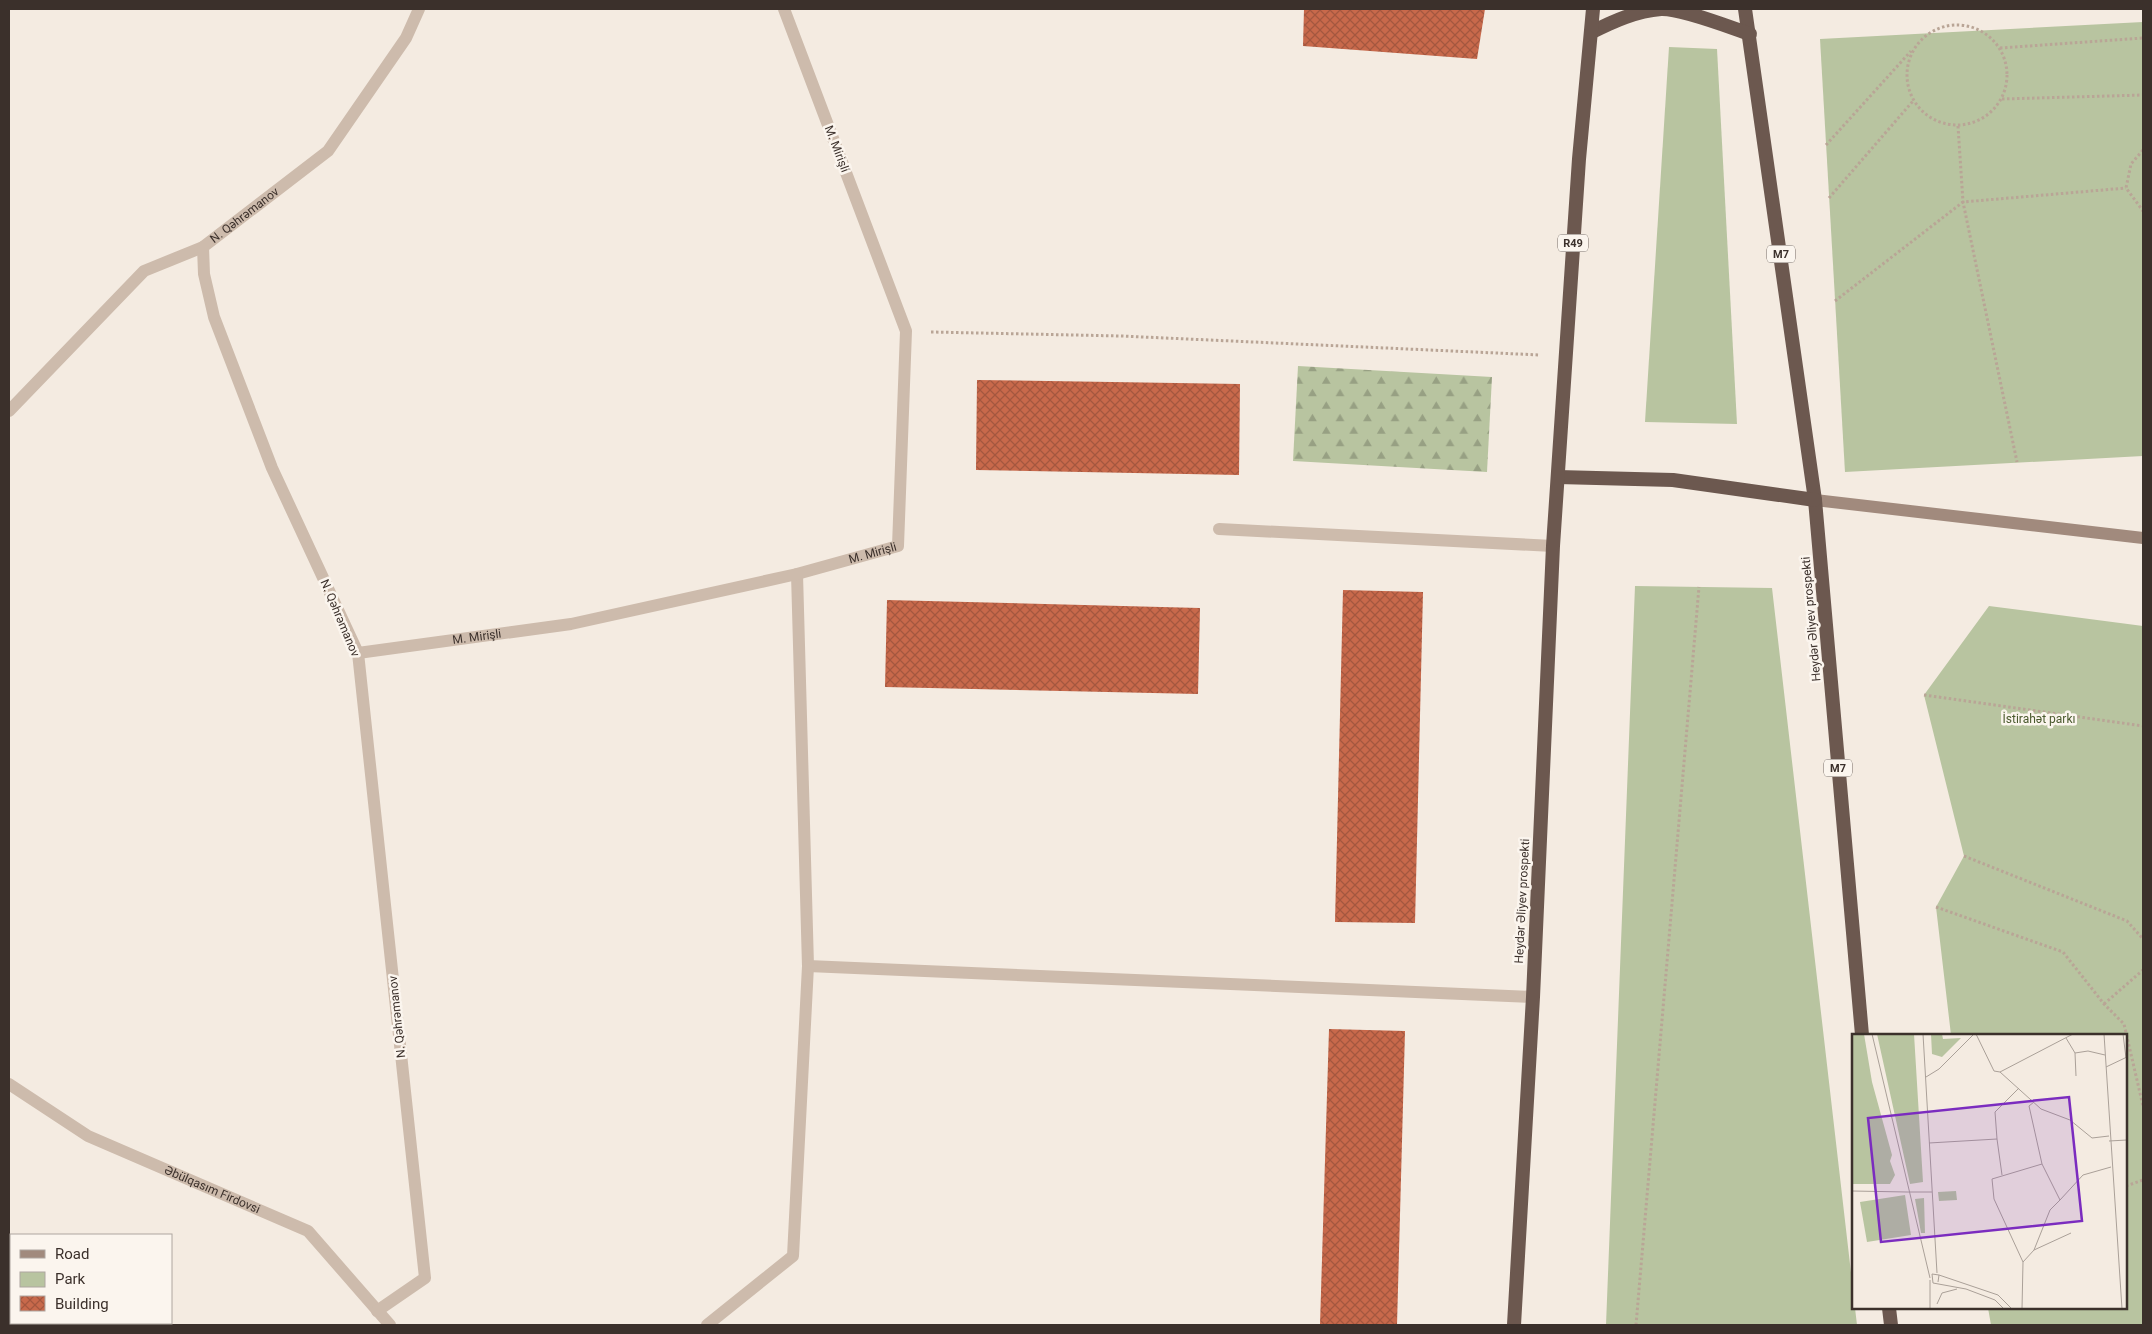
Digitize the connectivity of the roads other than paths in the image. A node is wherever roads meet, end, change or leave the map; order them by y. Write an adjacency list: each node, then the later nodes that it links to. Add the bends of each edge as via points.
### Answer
1 (419, 9): 7 (street, N. Qəhrəmanov, via 406,38 328,151)
2 (784, 9): 14 (street, M. Mirişli, via 906,331 898,546)
3 (1593, 9): 5 (highway, R49)
4 (1745, 9): 6 (highway, M7)
5 (1592, 32): 6 (highway, via 1622,17 1662,9 1704,18); 9 (highway, R49, via 1579,159)
6 (1750, 34): 10 (highway, M7)
7 (203, 247): 8 (street, via 144,270); 15 (street, N. Qəhrəmanov, via 204,274 214,317 234,371 272,468)
8 (9, 411)
9 (1558, 477): 10 (highway, via 1673,480); 13 (highway, Heydər Əliyev prospekti)
10 (1815, 500): 12 (main road); 18 (highway, Heydər Əliyev prospekti / M7)
11 (1219, 529): 13 (street)
12 (2143, 538)
13 (1553, 546): 17 (highway, Heydər Əliyev prospekti)
14 (797, 574): 15 (street, M. Mirişli, via 571,624); 16 (street)
15 (358, 654): 21 (street, N. Qəhrəmanov, via 425,1278)
16 (808, 966): 17 (street); 23 (street, via 793,1256)
17 (1533, 997): 24 (highway, Heydər Əliyev prospekti)
18 (1862, 1034)
19 (9, 1084): 21 (street, Əbülqasım Firdovsi, via 88,1136 308,1231)
20 (1889, 1309): 25 (highway)
21 (377, 1311): 22 (street, Əbülqasım Firdovsi)
22 (390, 1325)
23 (707, 1325)
24 (1514, 1325)
25 (1891, 1325)

